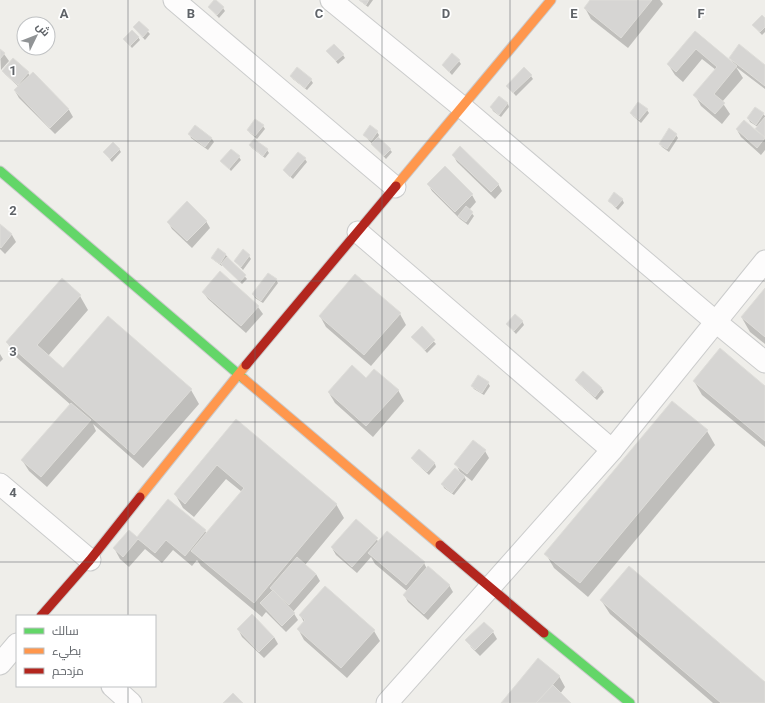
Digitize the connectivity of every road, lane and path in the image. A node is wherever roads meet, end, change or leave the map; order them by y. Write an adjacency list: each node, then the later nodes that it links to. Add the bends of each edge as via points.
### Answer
1 (174, 0): 6 (street)
2 (331, 0): 4 (street)
3 (551, 0): 4 (street)
4 (462, 107): 6 (street); 9 (street)
5 (0, 171): 11 (street)
6 (395, 187): 7 (street)
7 (358, 232): 11 (street); 12 (street)
8 (765, 261): 9 (street)
9 (716, 322): 10 (street); 12 (street)
10 (765, 362)
11 (239, 373): 14 (street); 15 (street)
12 (612, 450): 15 (street)
13 (0, 484): 14 (street)
14 (90, 560): 16 (street)
15 (490, 588): 21 (street); 22 (street)
16 (42, 615)
17 (16, 645): 18 (street)
18 (0, 664)
19 (113, 687): 20 (street)
20 (131, 703)
21 (387, 703)
22 (630, 703)

